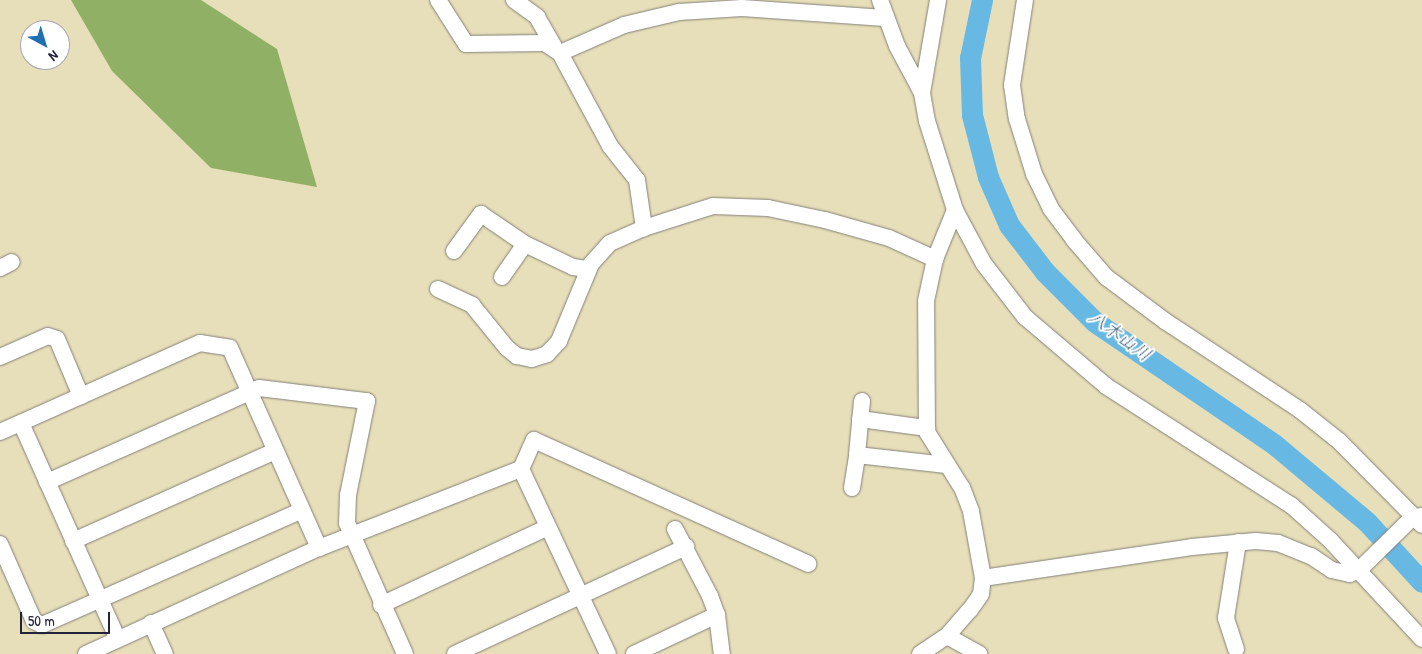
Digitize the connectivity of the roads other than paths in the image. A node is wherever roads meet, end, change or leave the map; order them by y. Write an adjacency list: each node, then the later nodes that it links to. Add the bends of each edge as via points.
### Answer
1 (438, 0): 7 (street, via 466,44 545,43)
2 (514, 0): 7 (street, via 537,17)
3 (880, 0): 6 (street)
4 (938, 0): 8 (street)
5 (1025, 0): 32 (street, via 1012,85 1034,174 1051,209 1106,277 1164,321 1300,410 1339,442)
6 (885, 18): 7 (street, via 742,8 680,12 624,25); 8 (street)
7 (557, 49): 10 (street, via 610,146 636,180)
8 (922, 93): 9 (street, via 927,121)
9 (955, 210): 13 (street); 42 (street, via 984,264 1025,317 1053,342 1106,386 1291,505)
10 (644, 228): 13 (street, via 713,206 768,208 889,238); 14 (street, via 610,243)
11 (525, 244): 12 (street, via 481,214); 14 (street, via 573,267); 15 (street)
12 (454, 251)
13 (935, 259): 23 (street, via 926,302 924,342)
14 (588, 269): 16 (street, via 559,341 547,354 532,359 517,356 507,348 472,305)
15 (502, 277)
16 (438, 289)
17 (0, 357): 19 (street, via 48,336 57,339)
18 (250, 392): 19 (street, via 230,348 200,343); 25 (street); 29 (street); 35 (street, via 259,388 367,401 348,496)
19 (81, 396): 22 (street)
20 (862, 401): 21 (street)
21 (860, 419): 23 (street); 26 (street)
22 (21, 423): 24 (street); 29 (street)
23 (927, 428): 27 (street, via 934,448)
24 (0, 432)
25 (275, 451): 31 (street); 36 (street)
26 (857, 455): 27 (street); 30 (street)
27 (946, 465): 43 (street, via 962,488 971,511)
28 (521, 469): 33 (street); 35 (street); 41 (street, via 534,440)
29 (47, 482): 36 (street)
30 (852, 488)
31 (301, 511): 40 (street); 45 (street)
32 (1419, 519): 42 (street)
33 (548, 527): 44 (street); 46 (street)
34 (675, 529): 39 (street)
35 (350, 536): 40 (street); 46 (street)
36 (73, 542): 45 (street)
37 (1238, 542): 42 (street, via 1278,542 1311,556 1332,570 1350,574); 43 (street); 52 (street, via 1226,618)
38 (0, 544): 45 (street, via 34,621 42,625)
39 (686, 547): 44 (street); 47 (street)
40 (319, 548): 48 (street)
41 (808, 564)
42 (1361, 568): 51 (street)
43 (983, 578): 49 (street, via 981,594)
44 (581, 595): 57 (street); 58 (street)
45 (100, 601): 50 (street)
46 (382, 604): 56 (street)
47 (717, 615): 59 (street); 60 (street)
48 (151, 623): 50 (street); 55 (street)
49 (946, 636): 53 (street); 61 (street)
50 (117, 638): 54 (street)
51 (1422, 639)
52 (1236, 649)
53 (969, 651)
54 (86, 654)
55 (165, 654)
56 (405, 654)
57 (455, 654)
58 (608, 654)
59 (634, 654)
60 (722, 654)
61 (920, 654)

